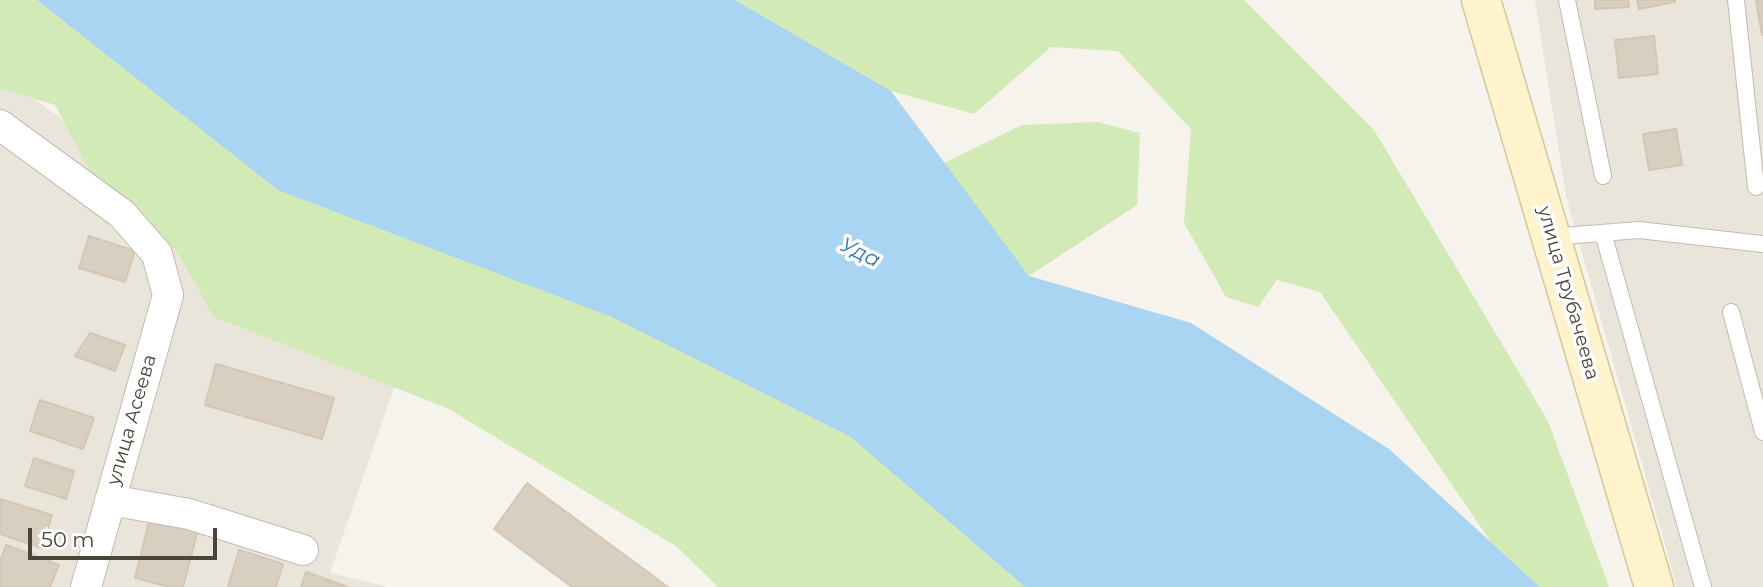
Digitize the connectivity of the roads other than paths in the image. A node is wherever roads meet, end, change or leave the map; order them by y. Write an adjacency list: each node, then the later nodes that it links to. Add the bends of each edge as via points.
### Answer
1 (1481, 0): 8 (main road, улица Трубачеева)
2 (1567, 0): 5 (lane)
3 (1736, 0): 6 (lane)
4 (0, 125): 12 (street, улица Асеева, via 122,214 157,254 168,295)
5 (1603, 176)
6 (1756, 187)
7 (1603, 233): 8 (lane); 9 (lane, via 1639,230); 16 (lane)
8 (1551, 237): 15 (main road, улица Трубачеева)
9 (1763, 244)
10 (1731, 312): 11 (lane)
11 (1763, 432)
12 (110, 500): 13 (street, via 189,514); 14 (street, улица Асеева)
13 (303, 550)
14 (86, 587)
15 (1654, 587)
16 (1703, 587)

